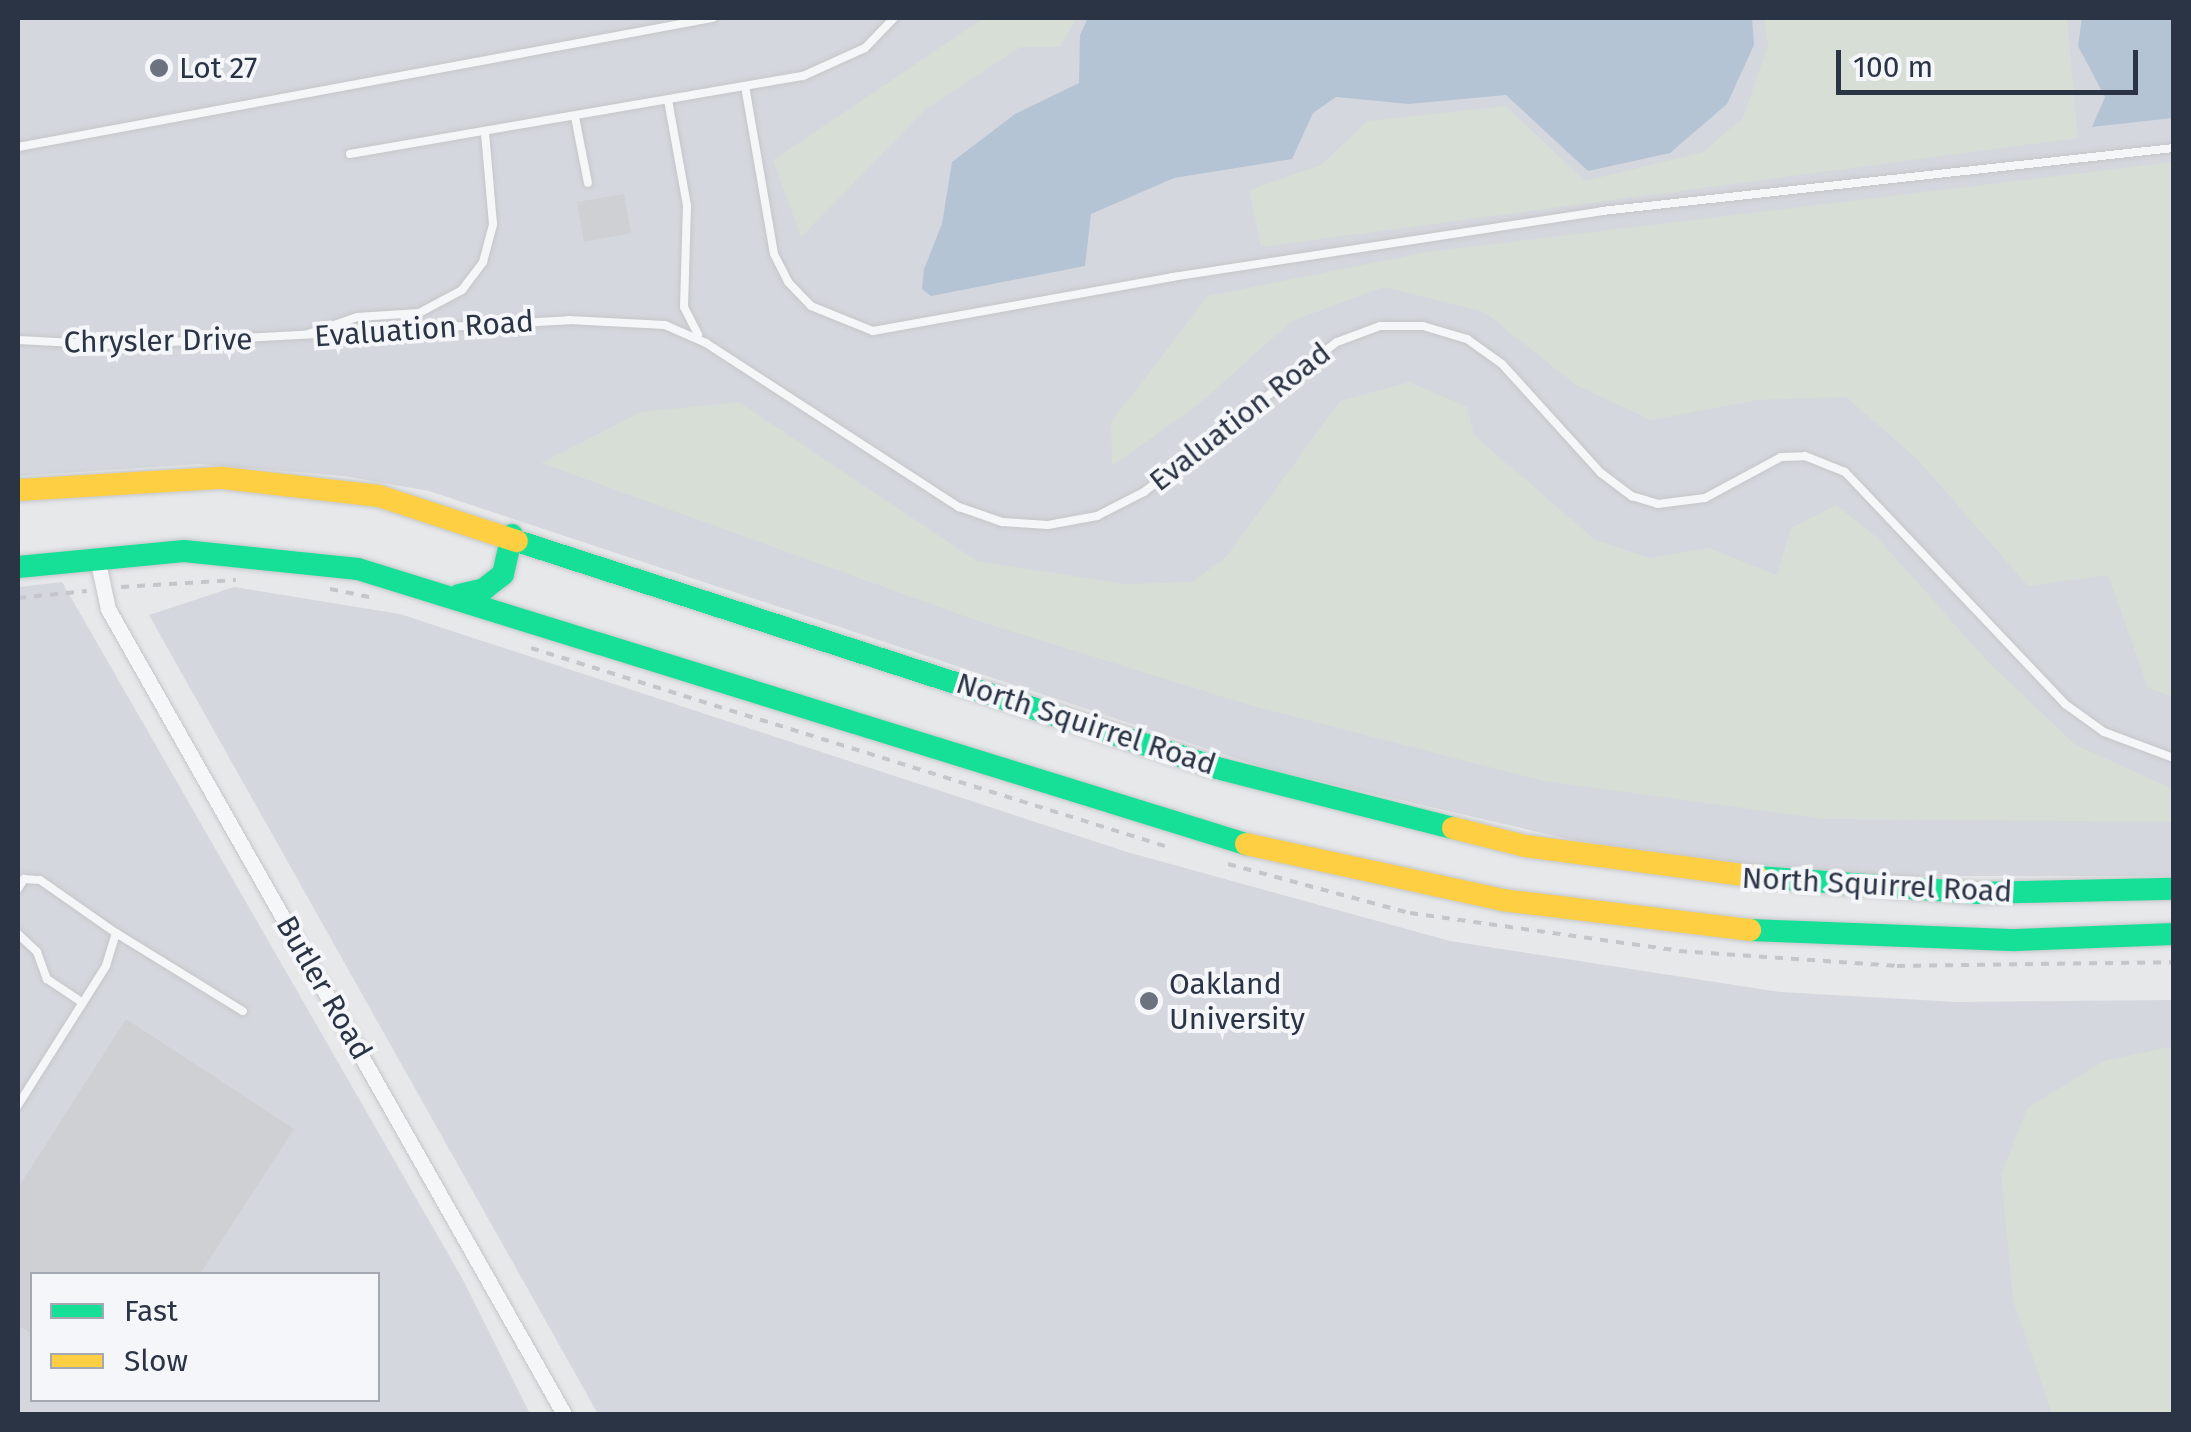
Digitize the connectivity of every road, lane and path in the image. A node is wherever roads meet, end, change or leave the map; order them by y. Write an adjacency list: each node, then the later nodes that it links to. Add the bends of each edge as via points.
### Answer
1 (713, 18): 7 (lane)
2 (894, 18): 3 (lane, via 865,48 836,65)
3 (745, 86): 4 (lane); 8 (lane, via 774,254 788,282 826,314 873,331 1602,211)
4 (668, 100): 5 (lane); 13 (lane, via 687,206 684,307)
5 (575, 117): 6 (lane); 10 (lane)
6 (485, 133): 9 (lane); 11 (lane, Evaluation Road, via 493,224 483,262 462,290 438,308 357,317)
7 (18, 147)
8 (2174, 148)
9 (350, 154)
10 (588, 183)
11 (299, 337): 12 (lane, Chrysler Drive, via 114,345); 13 (lane, Evaluation Road, via 621,318 665,325)
12 (18, 340)
13 (706, 343): 21 (lane, Evaluation Road, via 959,507 1002,522 1048,525 1097,516 1144,492 1337,342 1380,326 1423,326 1467,338 1502,364 1601,473 1632,496 1658,504 1705,498 1781,458 1805,456 1845,472 2065,704 2104,732)
14 (18, 490): 15 (main road, North Squirrel Road, via 162,478 266,479 379,496)
15 (512, 535): 19 (main road, via 503,574 484,589); 22 (main road, North Squirrel Road, via 1221,770 1524,846 1810,884 1976,894)
16 (98, 558): 17 (main road, North Squirrel Road); 19 (main road, North Squirrel Road, via 184,551 286,558 358,569); 30 (street, Butler Road, via 108,609)
17 (18, 567)
18 (80, 591): 20 (path)
19 (455, 596): 26 (main road, North Squirrel Road, via 1146,817 1414,884 1577,912 1775,933 2016,940)
20 (18, 598)
21 (2174, 758)
22 (2174, 888)
23 (18, 889): 24 (lane, via 24,880 40,880)
24 (116, 932): 27 (lane, via 106,966); 28 (lane)
25 (18, 934): 27 (lane, via 37,952 47,978)
26 (2174, 934)
27 (83, 1002): 29 (lane)
28 (243, 1011)
29 (18, 1105)
30 (564, 1414)

